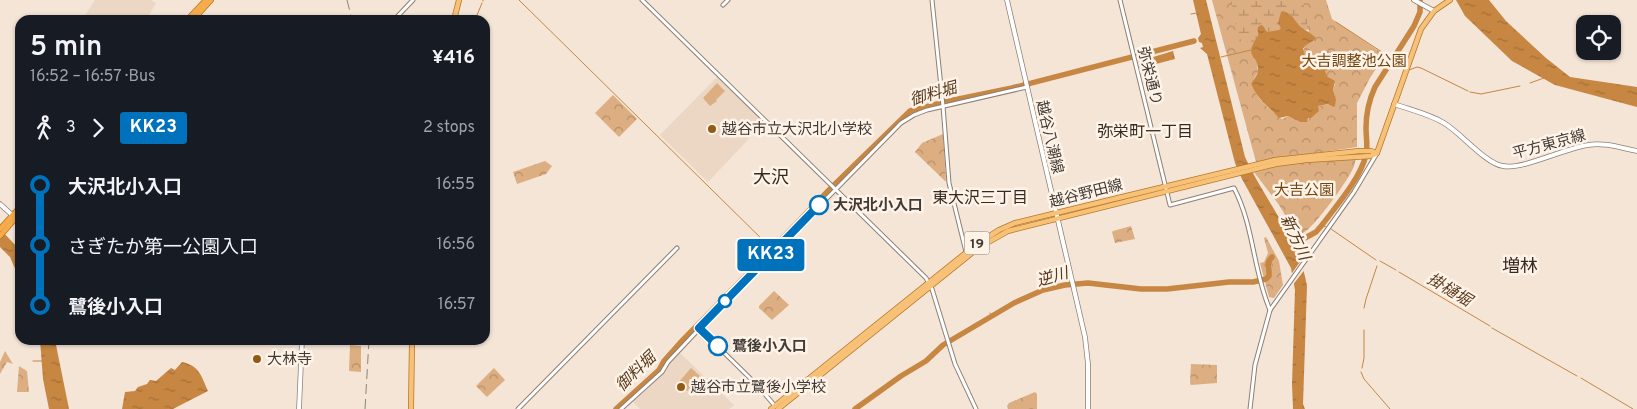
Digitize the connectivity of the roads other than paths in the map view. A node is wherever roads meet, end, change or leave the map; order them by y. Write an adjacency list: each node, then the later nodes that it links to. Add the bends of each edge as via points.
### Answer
1 (206, 0): 14 (highway)
2 (211, 0): 15 (highway)
3 (414, 0): 16 (street)
4 (459, 0): 17 (main road)
5 (642, 0): 23 (street)
6 (728, 0): 12 (street)
7 (932, 0): 19 (street)
8 (1007, 0): 18 (main road, 越谷八潮線)
9 (1120, 0): 24 (street, 弥栄通り)
10 (1414, 0): 13 (main road)
11 (1450, 0): 13 (main road)
12 (723, 5)
13 (1434, 11): 20 (main road, via 1417,36)
14 (192, 15)
15 (198, 15)
16 (399, 15)
17 (455, 15)
18 (1026, 84): 19 (street); 26 (main road, 越谷八潮線)
19 (943, 103): 23 (street, via 901,123); 31 (street, via 949,183)
20 (1394, 104): 21 (main road, 平方東京線, via 1445,124 1502,166 1515,166 1586,145 1608,145); 22 (main road)
21 (1637, 151)
22 (1377, 153): 24 (main road, 越谷野田線 / 19, via 1257,167); 33 (street, via 1359,184)
23 (834, 188): 32 (street); 34 (street)
24 (1166, 189): 26 (main road, 越谷野田線 / 19); 33 (street, via 1170,205 1234,188 1243,205)
25 (0, 204): 27 (main road)
26 (1057, 215): 31 (main road, 越谷野田線 / 19, via 1006,227); 32 (main road, 越谷野田線 / 19, via 993,238); 43 (main road, 越谷八潮線, via 1085,337)
27 (14, 219): 28 (highway); 29 (highway)
28 (0, 229)
29 (0, 236)
30 (677, 248): 40 (street)
31 (966, 252): 32 (main road, 越谷野田線 / 19)
32 (930, 284): 37 (main road, 越谷野田線 / 19); 42 (street, via 955,364)
33 (1270, 310): 44 (street, via 1255,365)
34 (699, 328): 37 (street, via 759,387); 41 (street, via 662,372)
35 (302, 345): 38 (main road)
36 (412, 345): 39 (main road)
37 (775, 408)
38 (300, 409)
39 (411, 409)
40 (518, 409)
41 (621, 409)
42 (976, 409)
43 (1088, 409)
44 (1250, 409)

